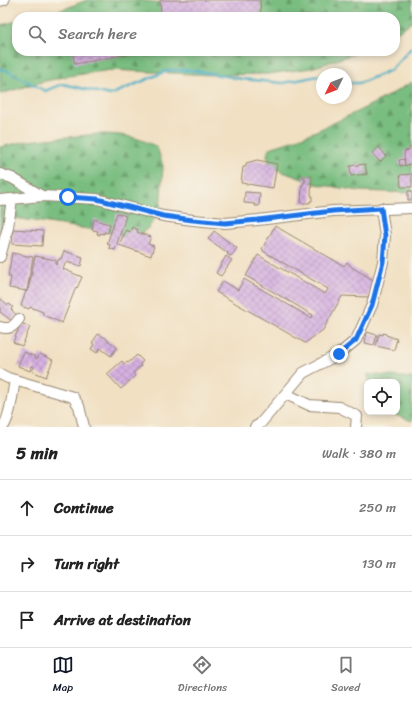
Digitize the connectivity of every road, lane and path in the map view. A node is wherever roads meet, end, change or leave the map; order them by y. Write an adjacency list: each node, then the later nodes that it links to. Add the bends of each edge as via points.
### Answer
1 (4, 0): 2 (street)
2 (0, 1)
3 (0, 174): 4 (street)
4 (43, 196): 5 (street); 7 (street, via 97,199 163,216 225,223)
5 (12, 199): 6 (street); 9 (street)
6 (0, 200)
7 (381, 208): 8 (street); 14 (street, via 385,236 383,262 372,305 356,340 339,354 304,374)
8 (412, 208)
9 (0, 257)
10 (18, 319): 11 (street, via 6,329)
11 (0, 327)
12 (0, 374): 13 (street)
13 (15, 380): 15 (street, via 9,417); 16 (street, via 72,397 79,406)
14 (286, 394): 17 (street); 18 (street, via 309,405 339,407 357,416)
15 (3, 427)
16 (84, 427)
17 (256, 427)
18 (356, 427)

